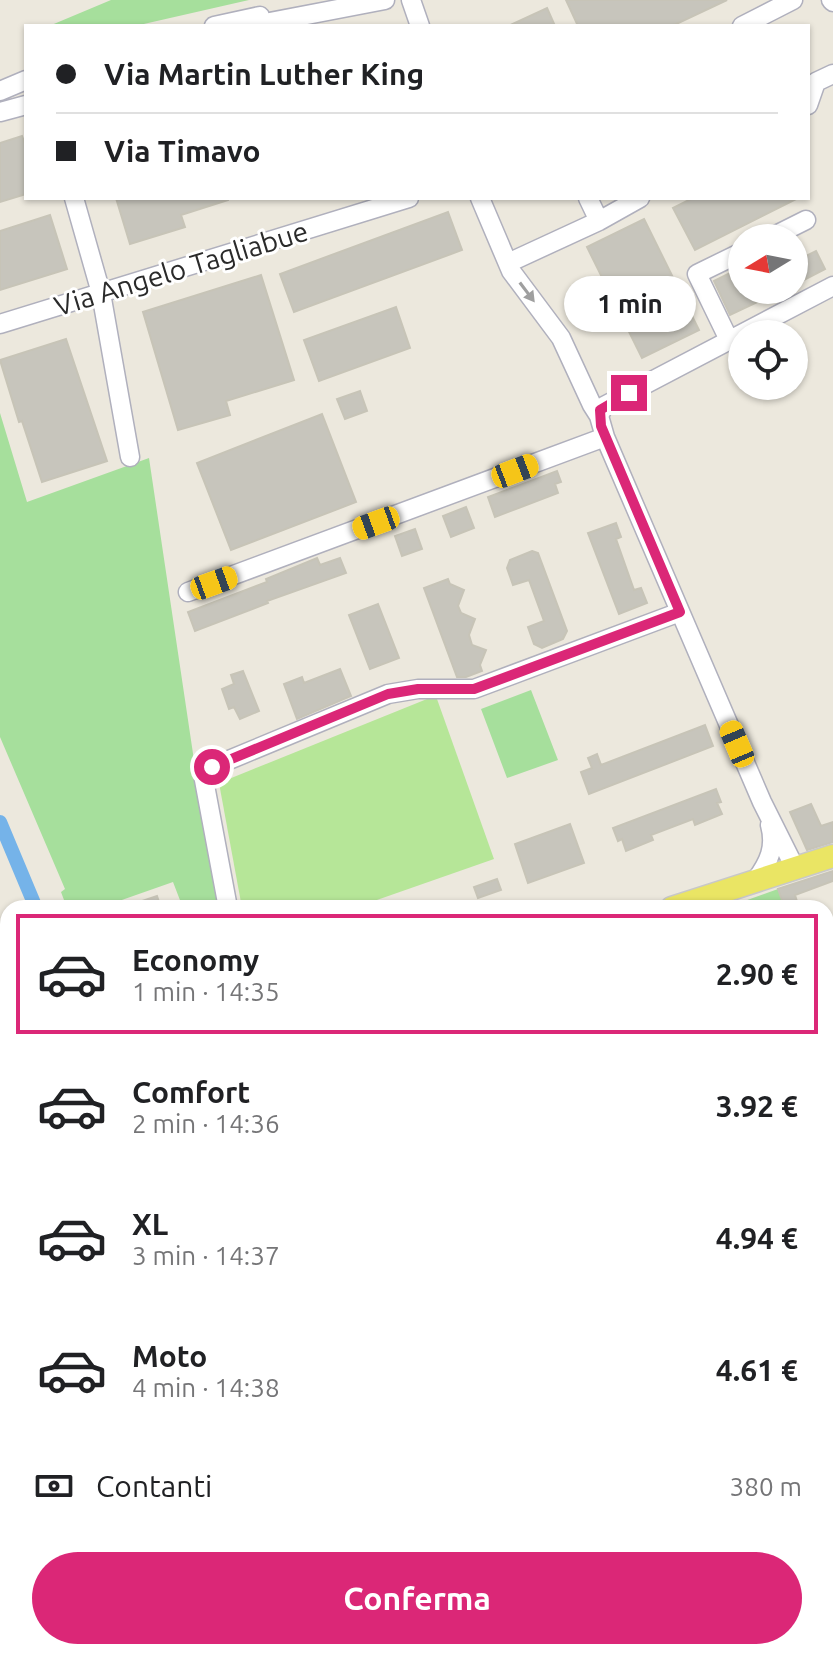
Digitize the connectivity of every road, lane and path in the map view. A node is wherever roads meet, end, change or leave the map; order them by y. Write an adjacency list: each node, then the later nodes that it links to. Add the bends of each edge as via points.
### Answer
1 (346, 0): 5 (street)
2 (385, 0): 5 (street)
3 (411, 0): 8 (street)
4 (793, 0): 9 (street)
5 (301, 17): 6 (street); 7 (street)
6 (233, 24)
7 (261, 24)
8 (419, 24)
9 (746, 24)
10 (833, 74): 15 (street, via 816,82)
11 (24, 80): 13 (street)
12 (24, 81): 14 (street)
13 (0, 83)
14 (0, 91)
15 (810, 99)
16 (24, 106): 17 (street)
17 (0, 112)
18 (75, 200): 29 (street)
19 (403, 200): 29 (street, Via Angelo Tagliabue)
20 (481, 200): 27 (street)
21 (589, 200): 24 (street)
22 (636, 200): 24 (street)
23 (806, 220): 25 (street)
24 (599, 221): 27 (street)
25 (798, 224)
26 (728, 259): 32 (street, via 697,274)
27 (508, 263): 34 (street, one-way to 34, via 561,338)
28 (833, 286): 30 (street)
29 (101, 293): 31 (street, Via Angelo Tagliabue); 36 (street)
30 (768, 320)
31 (0, 324)
32 (728, 338)
33 (728, 341): 34 (street, via 604,406)
34 (599, 416): 35 (street)
35 (605, 437): 37 (street); 38 (street)
36 (130, 457)
37 (188, 592)
38 (680, 612): 39 (street); 43 (street, via 474,689 388,694 212,767 204,780)
39 (766, 811): 41 (street); 42 (street, via 773,845)
40 (833, 856): 41 (main road)
41 (795, 868): 42 (main road)
42 (756, 880): 44 (main road)
43 (226, 900)
44 (696, 900)

